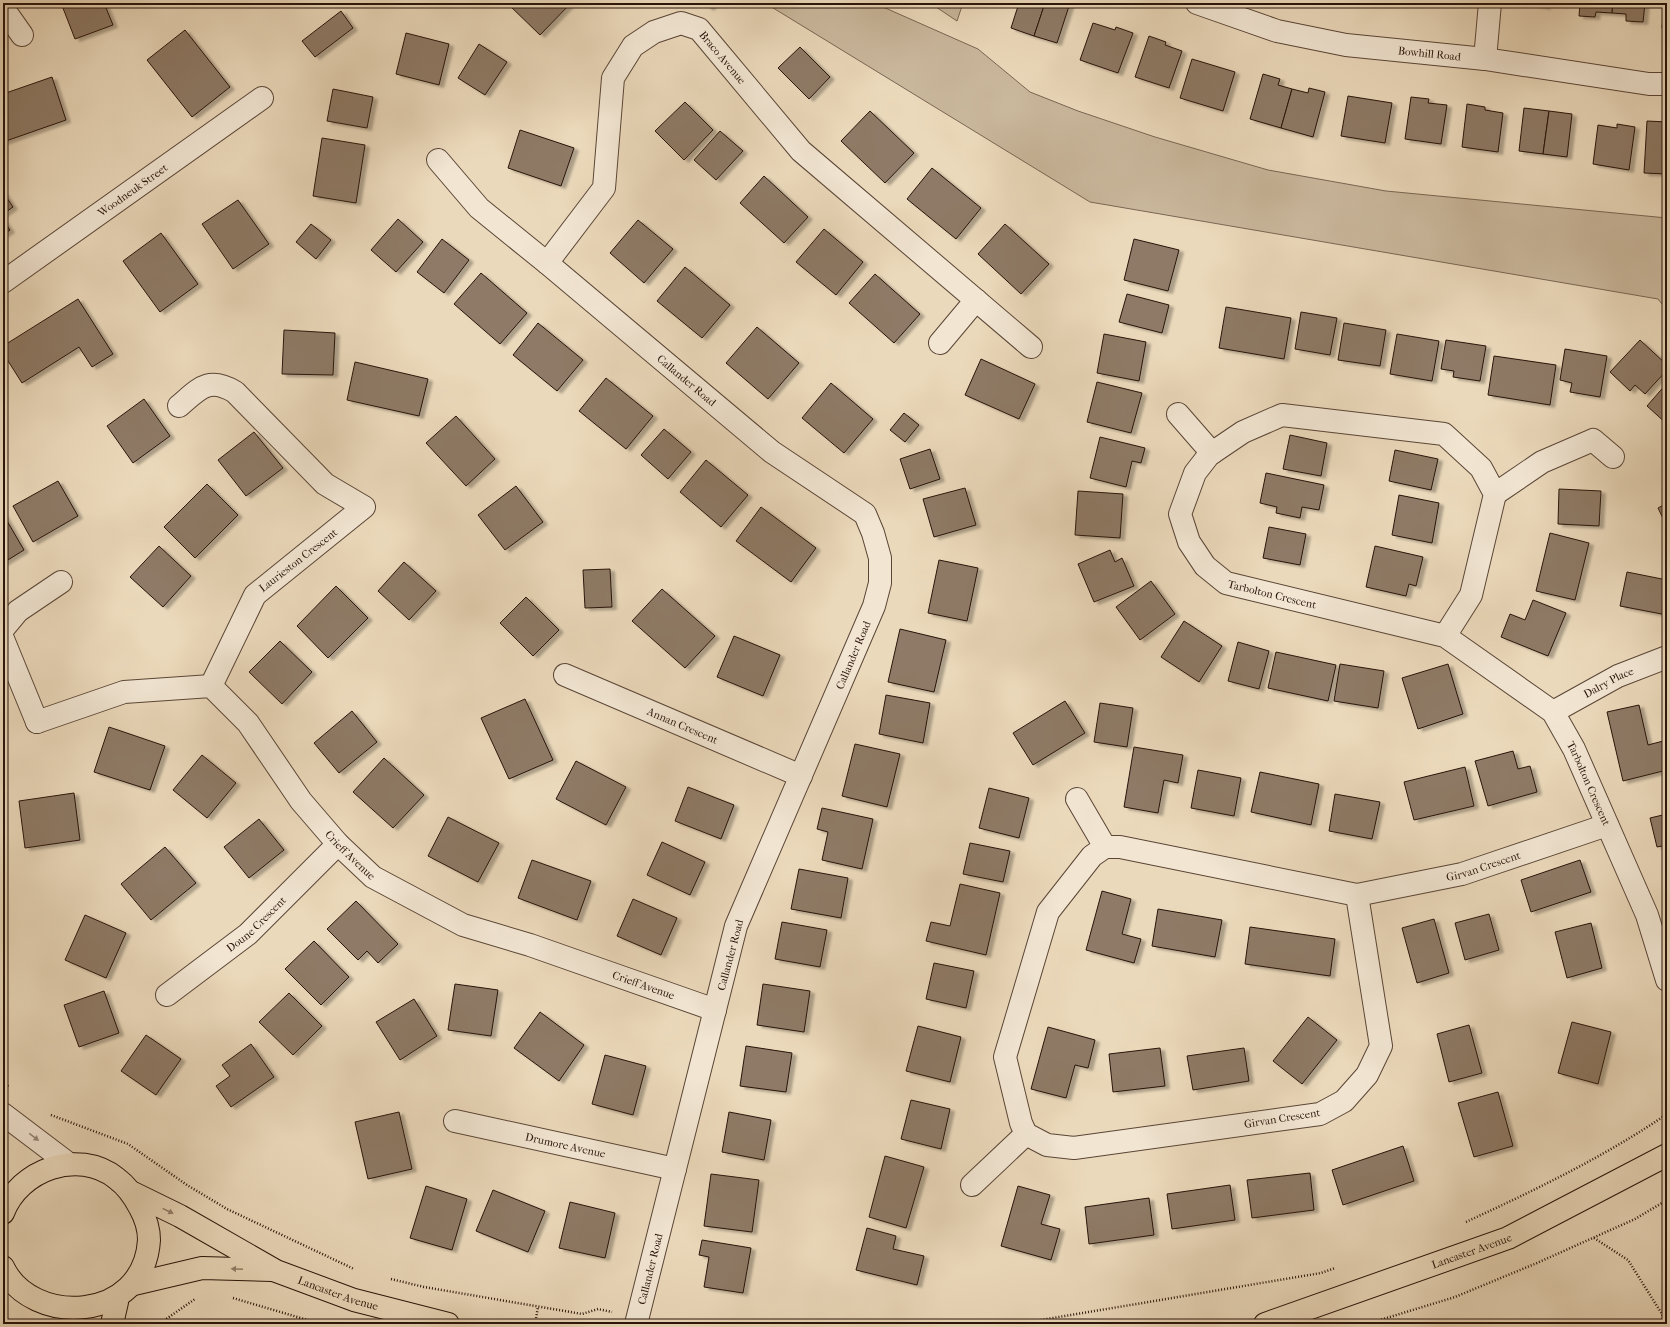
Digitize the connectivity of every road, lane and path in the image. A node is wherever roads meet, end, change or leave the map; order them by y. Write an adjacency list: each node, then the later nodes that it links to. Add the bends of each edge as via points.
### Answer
1 (1197, 3): 5 (street, Bowhill Road, via 1277,31 1339,43)
2 (1490, 3): 5 (street)
3 (3, 8): 4 (street)
4 (22, 35)
5 (1485, 59): 6 (street, Bowhill Road, via 1649,84)
6 (1667, 84)
7 (262, 98): 10 (street, Woodneuk Street)
8 (438, 160): 9 (street, Callander Road, via 479,208)
9 (547, 263): 11 (street, Braco Avenue, via 604,188 613,78 633,46 654,32 681,23 699,29 801,151); 29 (street, Callander Road, via 772,452 865,514 874,532 880,558 880,583 874,606)
10 (3, 282)
11 (976, 300): 12 (street); 13 (street, Braco Avenue)
12 (940, 343)
13 (1031, 348)
14 (179, 406): 26 (street, Laurieston Crescent, via 204,386 215,383 224,385 235,392 325,484 364,507 255,595)
15 (1178, 414): 16 (street)
16 (1212, 453): 18 (street, Tarbolton Crescent, via 1243,432 1282,415 1444,434 1481,468); 21 (street, Tarbolton Crescent, via 1195,472 1180,514 1188,542 1205,566 1226,583)
17 (1613, 457): 18 (street, via 1593,440 1542,462)
18 (1495, 494): 21 (street, via 1472,595)
19 (61, 582): 20 (street, via 18,611)
20 (3, 629)
21 (1445, 636): 27 (street, Tarbolton Crescent)
22 (3, 639): 28 (street)
23 (1667, 657): 27 (street, Dalry Place, via 1618,676)
24 (564, 675): 29 (street, Annan Crescent)
25 (3, 681): 28 (street)
26 (211, 686): 28 (street, via 124,692); 32 (street, Crieff Avenue, via 248,723 301,801)
27 (1553, 712): 31 (street, Tarbolton Crescent, via 1574,749)
28 (37, 722)
29 (801, 776): 37 (street, Callander Road, via 736,926)
30 (1077, 799): 33 (street)
31 (1607, 825): 34 (street, Girvan Crescent, via 1462,874); 35 (street, Tarbolton Crescent, via 1647,915)
32 (338, 844): 36 (street, Doune Crescent, via 248,934); 37 (street, Crieff Avenue, via 373,878 463,925 530,945)
33 (1105, 847): 34 (street, Girvan Crescent, via 1120,847); 44 (street, via 1092,856 1048,912 1005,1057)
34 (1357, 895): 44 (street, Girvan Crescent, via 1381,1046 1367,1075 1344,1101 1320,1114 1074,1148 1047,1145)
35 (1667, 980)
36 (167, 995)
37 (715, 1010): 47 (street, Callander Road)
38 (3, 1082): 39 (path)
39 (13, 1091)
40 (48, 1113): 56 (path, via 128,1144 227,1209)
41 (3, 1114): 46 (street, one-way to 46)
42 (1667, 1114): 52 (path, via 1631,1139)
43 (455, 1121): 47 (street, Drumore Avenue)
44 (1026, 1134): 48 (street)
45 (1667, 1155): 74 (main road, Lancaster Avenue, via 1508,1238)
46 (69, 1164): 49 (main road, via 93,1167 115,1177); 51 (main road, via 45,1169 23,1183 7,1203)
47 (675, 1170): 65 (street, Callander Road)
48 (972, 1184)
49 (133, 1194): 57 (main road, Lancaster Avenue, one-way to 57, via 180,1216); 59 (main road, via 144,1216 149,1239 145,1263)
50 (1667, 1200): 53 (path, via 1635,1219)
51 (3, 1213)
52 (1464, 1223)
53 (1593, 1238): 75 (path, via 1455,1297); 76 (path, via 1628,1260 1662,1314)
54 (3, 1267): 61 (main road, via 7,1279)
55 (1336, 1267): 73 (path, via 1321,1273)
56 (355, 1269)
57 (276, 1270): 59 (main road, Lancaster Avenue, one-way to 59, via 202,1268); 70 (main road, Lancaster Avenue, via 354,1300)
58 (385, 1278): 64 (path)
59 (134, 1284): 63 (main road)
60 (201, 1295): 68 (path)
61 (24, 1298): 63 (main road, via 46,1311 69,1315 95,1312); 66 (main road)
62 (230, 1298): 69 (path)
63 (117, 1302): 67 (main road)
64 (538, 1307): 65 (path, via 582,1314 598,1309); 71 (path)
65 (637, 1322): 72 (path)
66 (41, 1324)
67 (112, 1324)
68 (159, 1324)
69 (321, 1324)
70 (448, 1324)
71 (535, 1324)
72 (692, 1324)
73 (1017, 1324)
74 (1265, 1324)
75 (1367, 1324)
76 (1664, 1324)

